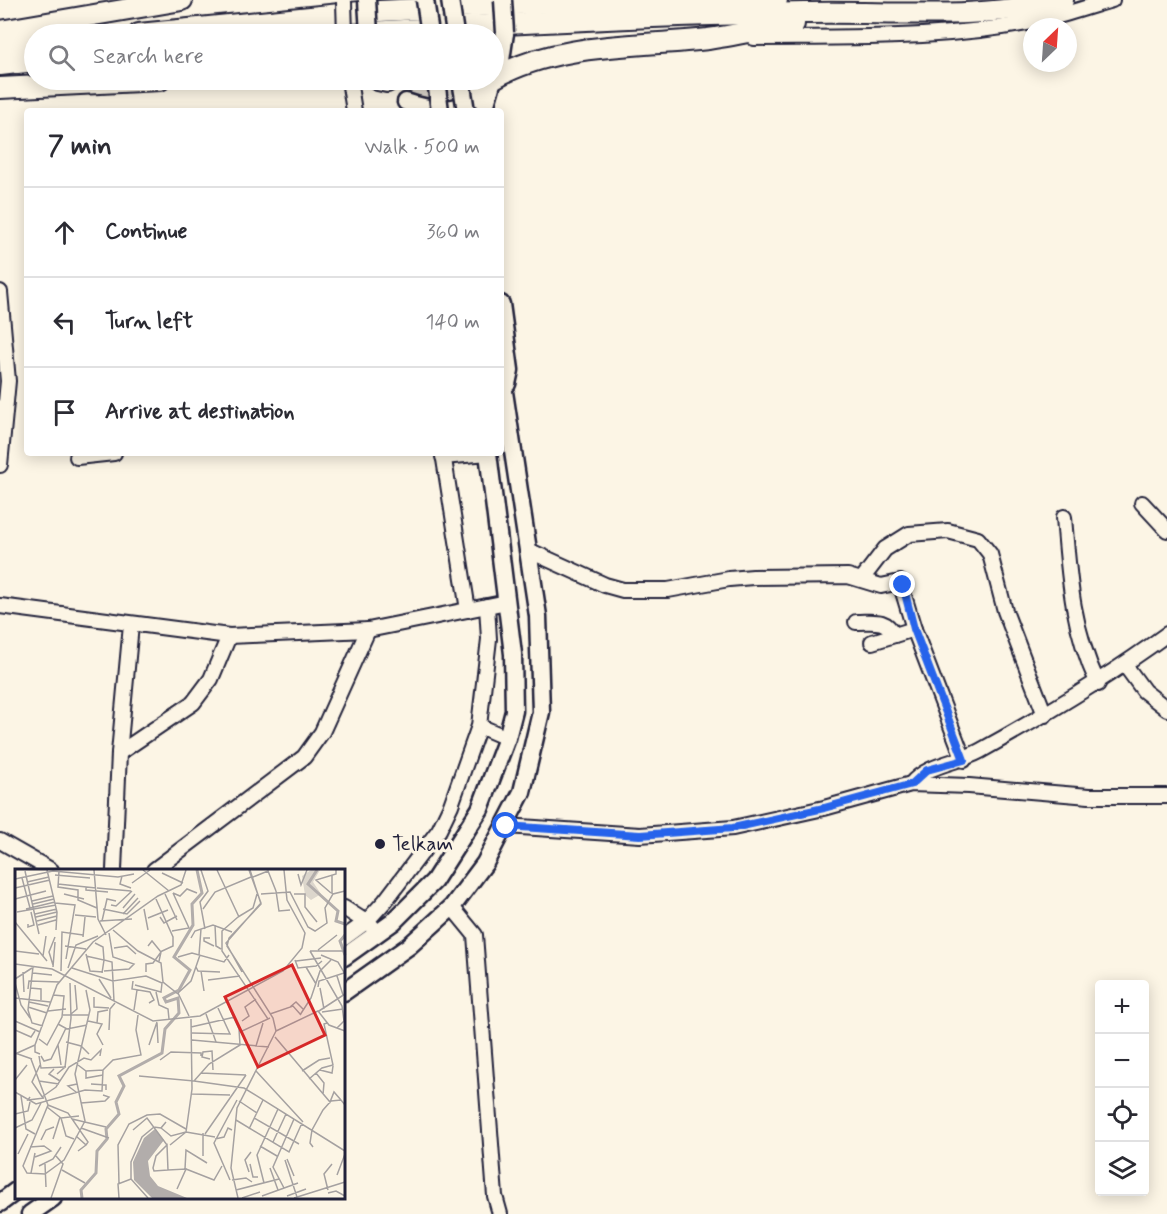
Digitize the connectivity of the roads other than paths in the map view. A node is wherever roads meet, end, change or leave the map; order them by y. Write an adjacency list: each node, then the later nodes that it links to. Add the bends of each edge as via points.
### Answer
1 (182, 0): 11 (highway)
2 (367, 0): 14 (main road, bridge)
3 (425, 0): 15 (main road, bridge)
4 (450, 0): 16 (main road, bridge)
5 (503, 0): 21 (main road, bridge)
6 (801, 0): 12 (highway, via 547,3 360,12)
7 (1063, 0): 10 (highway, via 977,13)
8 (1112, 0): 20 (street, via 1045,19 921,34)
9 (343, 1): 13 (street, bridge)
10 (877, 13): 17 (highway); 20 (highway)
11 (41, 24)
12 (239, 24)
13 (344, 24)
14 (368, 24)
15 (429, 24)
16 (454, 24)
17 (504, 24)
18 (24, 27): 19 (highway)
19 (0, 31)
20 (710, 39): 26 (highway, via 554,55)
21 (504, 40)
22 (24, 46): 23 (highway)
23 (0, 49)
24 (24, 62): 25 (highway)
25 (0, 65)
26 (504, 72)
27 (24, 87): 28 (highway)
28 (0, 88)
29 (351, 90): 35 (street)
30 (392, 90): 36 (main road)
31 (437, 90): 37 (main road, bridge)
32 (462, 90): 39 (main road, bridge)
33 (484, 90): 38 (main road)
34 (490, 90): 40 (main road)
35 (354, 108)
36 (406, 108)
37 (440, 108)
38 (455, 108)
39 (465, 108)
40 (485, 108)
41 (0, 292): 43 (street)
42 (504, 326): 45 (main road, via 510,370)
43 (3, 357): 50 (street, via 8,381)
44 (504, 386): 45 (main road)
45 (505, 390): 54 (main road)
46 (86, 456): 49 (street)
47 (443, 456): 59 (street)
48 (488, 456): 56 (main road)
49 (77, 457)
50 (0, 465)
51 (1142, 503): 53 (street)
52 (1064, 517): 69 (street, via 1074,616)
53 (1167, 530)
54 (530, 551): 55 (street, via 605,585 641,592 729,579); 78 (main road, via 538,615 541,712 522,792)
55 (862, 579): 62 (street, via 881,586 900,582); 71 (street, via 885,549 909,534 948,531 978,539 990,554 1005,610)
56 (507, 602): 58 (street); 73 (main road, via 514,700)
57 (0, 606): 61 (street)
58 (487, 606): 59 (street); 72 (street, via 489,639)
59 (468, 610): 63 (street)
60 (856, 622): 65 (street, via 884,622)
61 (131, 625): 66 (street); 74 (street)
62 (914, 629): 65 (street); 75 (street)
63 (368, 630): 66 (street); 82 (street, via 313,748)
64 (1167, 634): 68 (street)
65 (894, 635): 67 (street)
66 (229, 636): 74 (street, via 211,679 193,703)
67 (872, 642)
68 (1125, 665): 69 (street); 70 (street, via 1144,691)
69 (1098, 684): 71 (street)
70 (1167, 709)
71 (1046, 715): 75 (street)
72 (479, 726): 73 (street); 85 (street, via 439,830)
73 (507, 738): 85 (main road, via 489,791 460,843 417,900)
74 (119, 753): 81 (street)
75 (964, 760): 76 (street, via 927,770)
76 (912, 784): 77 (street, via 1089,796); 78 (street, via 733,828 640,835)
77 (1167, 796)
78 (506, 826): 83 (main road, via 485,863)
79 (0, 841): 80 (street)
80 (49, 869)
81 (114, 869)
82 (155, 869)
83 (452, 907): 88 (main road, via 409,946); 93 (street, via 476,935 495,1196)
84 (345, 909): 85 (street)
85 (372, 927): 86 (street); 87 (main road)
86 (345, 938)
87 (345, 956)
88 (345, 991)
89 (15, 1192): 91 (main road)
90 (50, 1199): 92 (main road)
91 (0, 1203)
92 (30, 1214)
93 (500, 1214)

